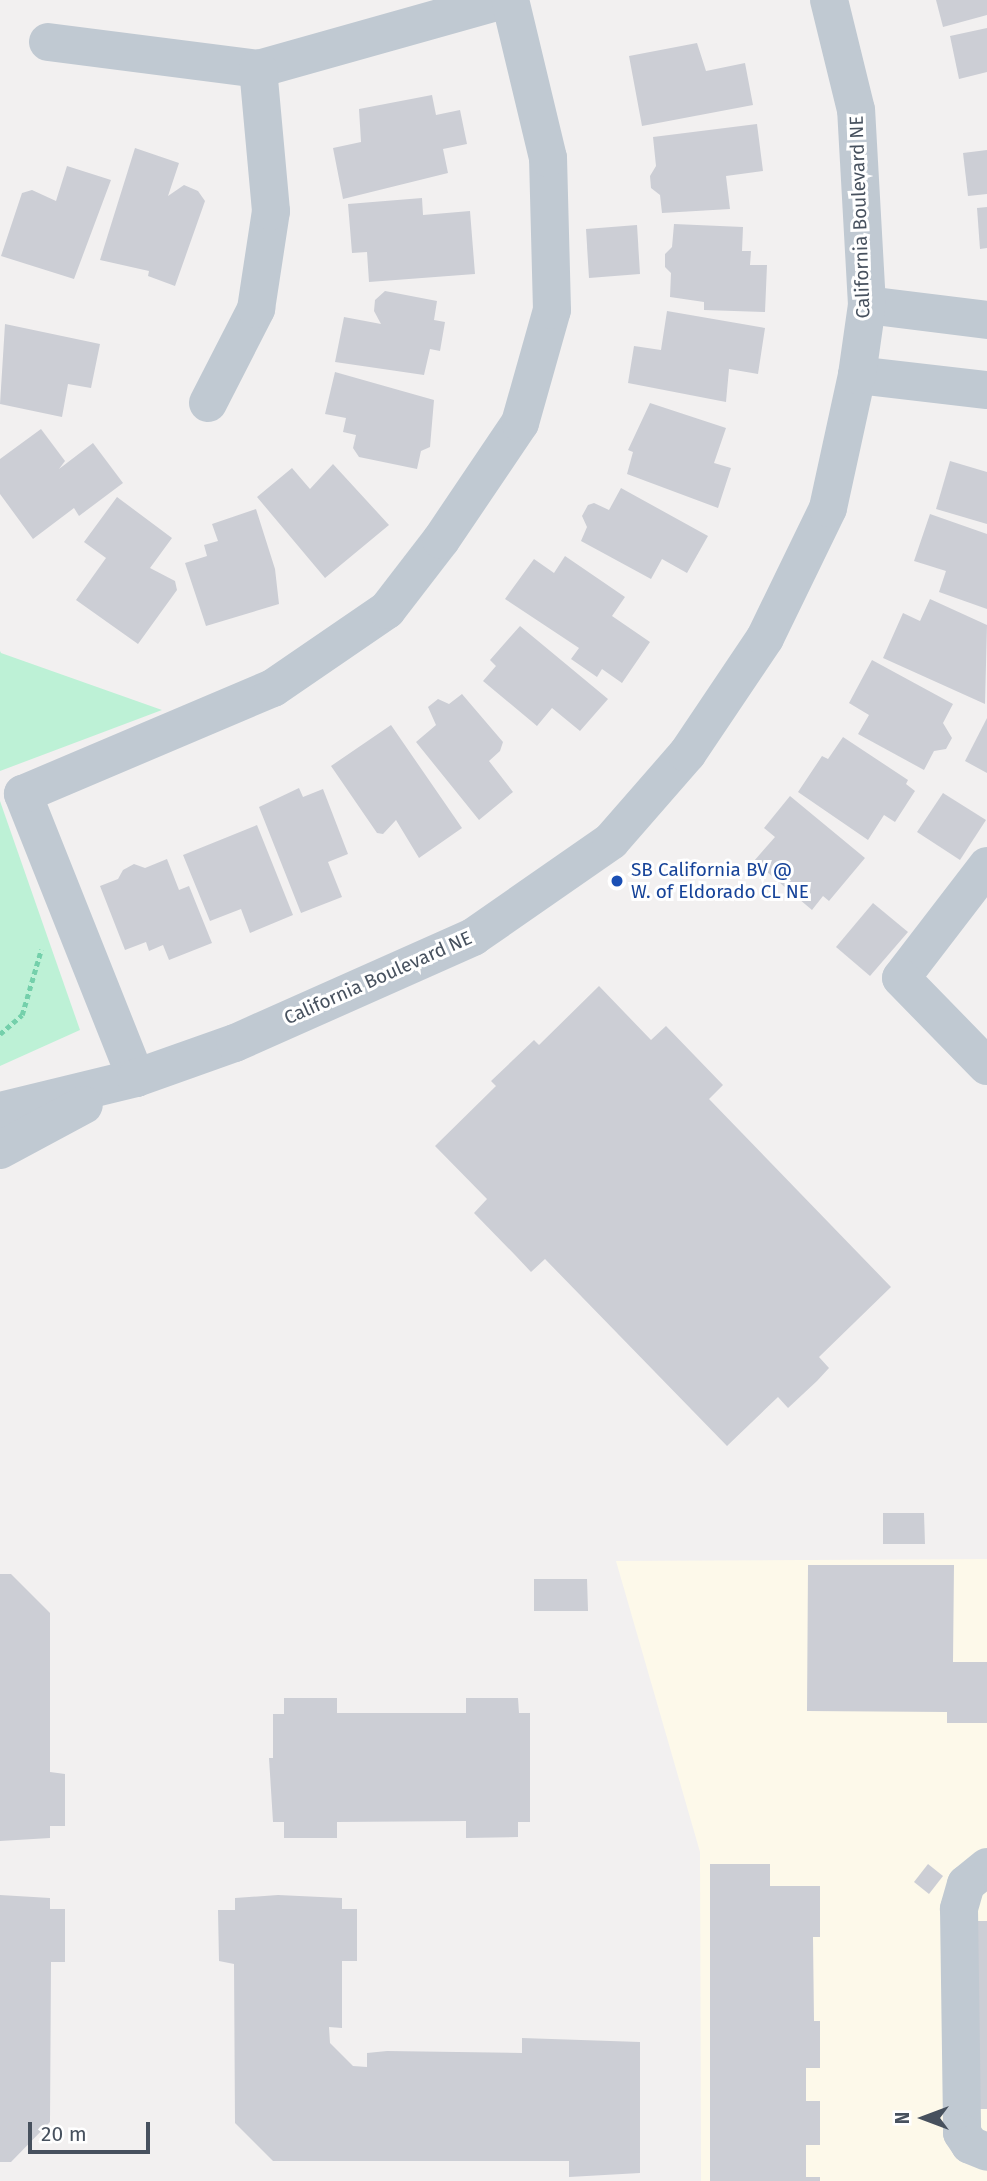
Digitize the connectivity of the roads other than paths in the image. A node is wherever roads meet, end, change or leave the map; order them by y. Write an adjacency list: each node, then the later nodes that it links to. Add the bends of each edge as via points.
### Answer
1 (504, 0): 5 (street)
2 (510, 0): 13 (street, via 548,158 552,310 520,423 387,610 273,688 23,794)
3 (829, 0): 6 (street, California Boulevard NE, via 856,110)
4 (48, 42): 5 (street)
5 (258, 69): 10 (street, via 271,211 256,309)
6 (867, 305): 7 (street); 8 (street, California Boulevard NE)
7 (987, 320)
8 (857, 375): 9 (street); 13 (street, California Boulevard NE, via 828,508 765,638 687,754 611,841 473,937 235,1043)
9 (987, 390)
10 (208, 403)
11 (987, 866): 12 (street, via 901,978)
12 (987, 1066)
13 (136, 1078): 14 (street, California Boulevard NE); 15 (street, California Boulevard NE)
14 (0, 1111)
15 (0, 1150)
16 (987, 1867): 17 (street, via 966,1884 959,1909 962,2133 970,2145)
17 (987, 2152)

